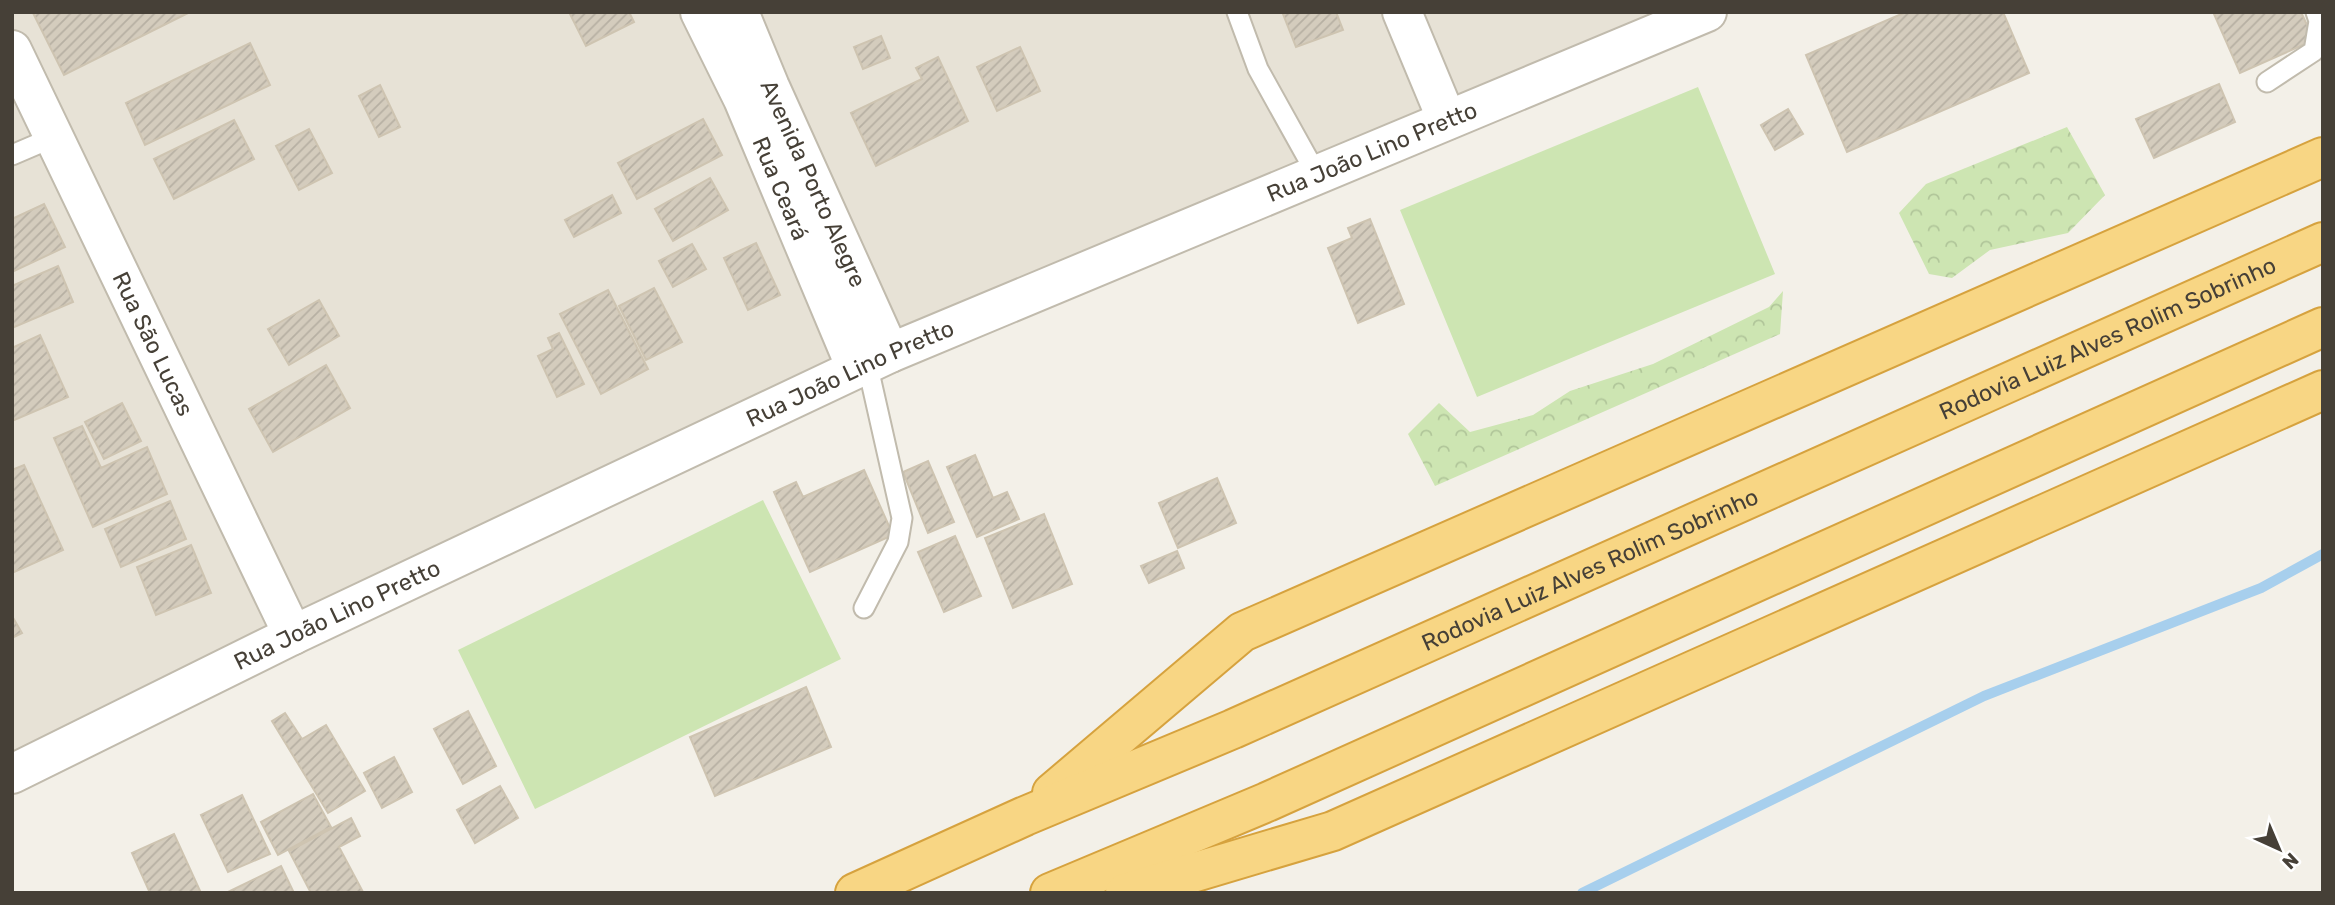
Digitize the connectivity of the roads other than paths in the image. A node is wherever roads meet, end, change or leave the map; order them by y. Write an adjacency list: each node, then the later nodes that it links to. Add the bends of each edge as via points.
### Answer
1 (700, 12): 9 (street, Rua Ceará)
2 (739, 12): 9 (street, Avenida Porto Alegre)
3 (1237, 12): 14 (lane, via 1258,69)
4 (1402, 12): 10 (street)
5 (1707, 12): 10 (street, Rua João Lino Pretto)
6 (2316, 12): 8 (lane, via 2314,51)
7 (12, 50): 11 (street, Rua São Lucas)
8 (2267, 82)
9 (756, 93): 17 (street, Rua Ceará)
10 (1447, 120): 14 (street, Rua João Lino Pretto)
11 (54, 137): 12 (lane); 20 (street, Rua São Lucas)
12 (12, 155)
13 (2323, 157): 22 (highway, via 1242,632)
14 (1317, 175): 17 (street, Rua João Lino Pretto)
15 (2323, 242): 22 (highway, Rodovia Luiz Alves Rolim Sobrinho, via 1246,723)
16 (2323, 327): 24 (highway, via 1266,802)
17 (871, 361): 19 (lane, via 902,519 898,542); 20 (street, Rua João Lino Pretto)
18 (2323, 390): 25 (highway, via 1333,831)
19 (864, 608)
20 (293, 635): 21 (street, Rua João Lino Pretto)
21 (12, 774)
22 (1025, 816): 23 (highway, Rodovia Luiz Alves Rolim Sobrinho)
23 (855, 893)
24 (1050, 893)
25 (1125, 893)

